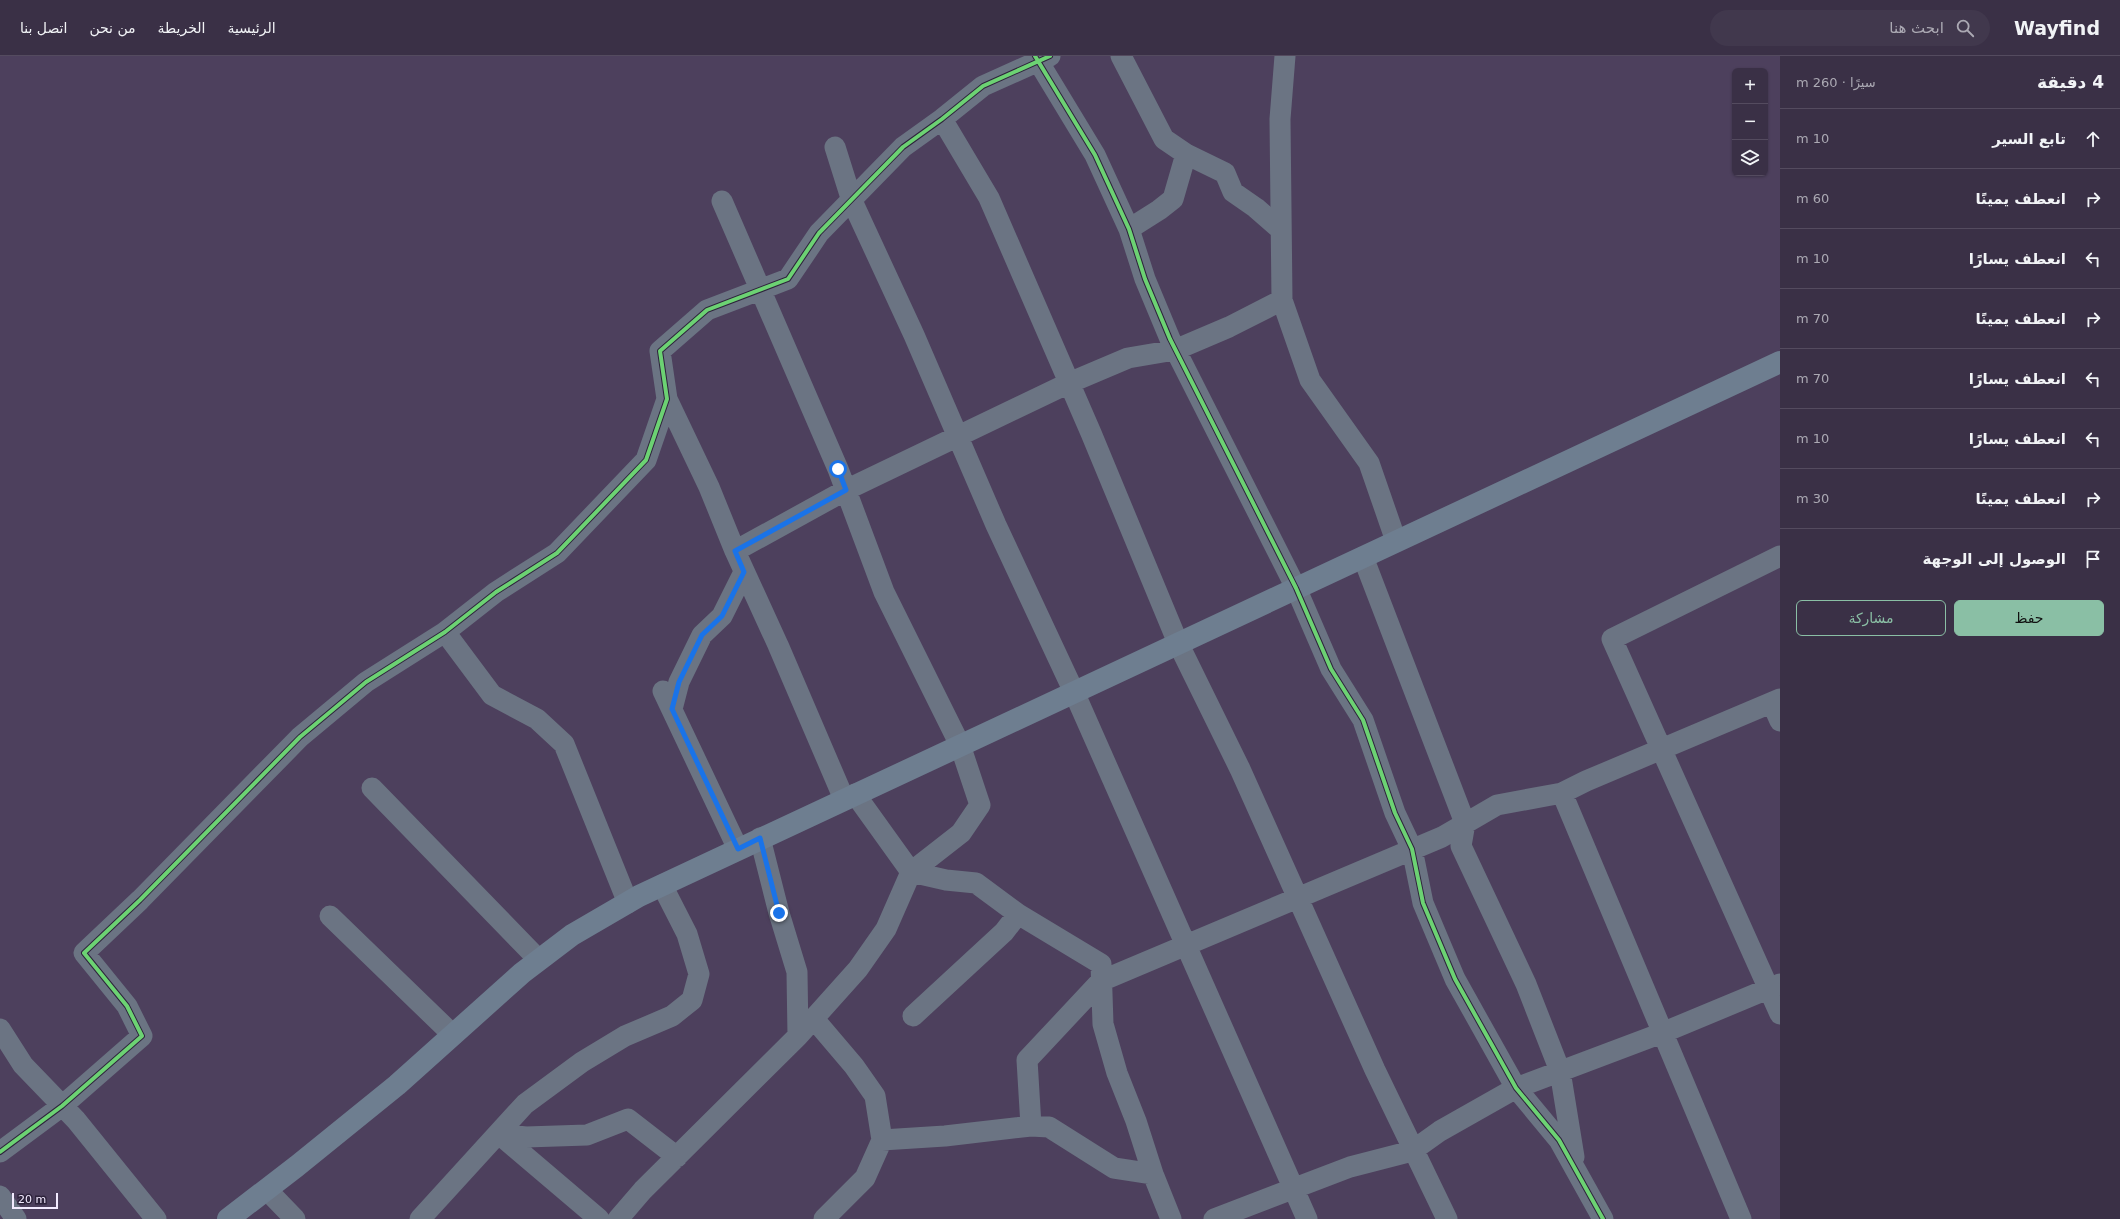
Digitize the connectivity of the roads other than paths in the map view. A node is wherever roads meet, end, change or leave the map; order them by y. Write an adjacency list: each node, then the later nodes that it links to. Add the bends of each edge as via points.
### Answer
1 (1121, 56): 6 (street, via 1164,139)
2 (1284, 56): 10 (street, via 1280,119)
3 (1041, 58): 4 (street, via 983,86); 9 (street, via 1095,155)
4 (942, 120): 7 (street, via 904,147); 15 (street, via 989,198)
5 (835, 147): 7 (street)
6 (1186, 154): 9 (street, via 1173,199); 10 (street, via 1225,173 1233,192 1256,208)
7 (852, 200): 11 (street, via 819,233 788,279); 17 (street)
8 (722, 201): 11 (street)
9 (1129, 229): 13 (street, via 1145,279)
10 (1280, 230): 12 (street)
11 (761, 289): 16 (street, via 708,310 660,351); 18 (street)
12 (1282, 300): 13 (street, via 1229,327); 19 (street, via 1310,380 1369,463)
13 (1175, 350): 15 (street, via 1128,358); 24 (street)
14 (1780, 362): 19 (main road)
15 (1069, 383): 17 (street); 26 (street)
16 (667, 399): 20 (street, via 709,487); 25 (street, via 646,460 557,554 496,592)
17 (958, 438): 18 (street); 27 (street)
18 (846, 490): 20 (street); 29 (street, via 884,592)
19 (1396, 541): 22 (main road)
20 (735, 551): 23 (street)
21 (1780, 556): 30 (street, via 1612,639)
22 (1363, 557): 24 (main road); 34 (street)
23 (744, 572): 33 (street); 36 (street, via 722,616 702,635 668,700)
24 (1296, 588): 26 (main road); 37 (street, via 1330,669 1363,720 1395,813)
25 (445, 632): 41 (street, via 492,696 537,719 564,744); 57 (street, via 366,682 300,737 140,900 84,953 127,1006 142,1036)
26 (1178, 643): 27 (main road); 40 (street, via 1240,769)
27 (1074, 692): 29 (main road); 44 (street)
28 (1777, 708): 30 (street)
29 (960, 745): 33 (main road); 38 (street, via 980,805 961,833)
30 (1662, 749): 32 (street); 47 (street)
31 (372, 788): 45 (street)
32 (1562, 793): 34 (street, via 1497,805); 52 (street)
33 (849, 797): 35 (main road); 38 (street)
34 (1465, 823): 37 (street, via 1442,837); 55 (street, via 1462,846 1526,984)
35 (760, 838): 36 (main road); 54 (street, via 797,972)
36 (738, 849): 39 (main road)
37 (1412, 849): 40 (street); 56 (street, via 1423,903 1455,979)
38 (910, 872): 42 (street, via 976,883); 50 (street, via 886,929 858,969)
39 (662, 885): 41 (main road); 59 (street, via 687,934 698,974 692,1000 672,1016 625,1036 582,1062 525,1104)
40 (1297, 898): 44 (street); 61 (street)
41 (628, 903): 45 (main road, via 572,935)
42 (1018, 914): 46 (street, via 1101,964); 49 (street, via 1004,932)
43 (330, 916): 53 (street)
44 (1187, 945): 46 (street); 66 (street)
45 (539, 960): 53 (main road)
46 (1101, 981): 58 (street, via 1028,1060); 65 (street, via 1105,1031)
47 (1774, 986): 48 (street); 52 (street)
48 (1780, 1014)
49 (913, 1016)
50 (814, 1019): 54 (street); 60 (street, via 854,1066 875,1096)
51 (0, 1029): 57 (street, via 23,1066)
52 (1662, 1033): 55 (street); 82 (street)
53 (453, 1035): 67 (main road, via 397,1085)
54 (798, 1036): 63 (street)
55 (1560, 1071): 56 (street); 64 (street)
56 (1516, 1088): 61 (street, via 1440,1131); 64 (street, via 1559,1140)
57 (62, 1106): 62 (street); 70 (street)
58 (1031, 1126): 60 (street); 65 (street, via 1049,1128 1114,1168)
59 (499, 1134): 63 (street, via 526,1137 587,1135 628,1119); 73 (street); 74 (street)
60 (882, 1140): 76 (street, via 865,1178)
61 (1412, 1151): 66 (street, via 1350,1167); 80 (street)
62 (0, 1152)
63 (677, 1157): 75 (street)
64 (1576, 1171): 81 (street)
65 (1153, 1174): 77 (street)
66 (1294, 1189): 78 (street); 79 (street)
67 (266, 1190): 71 (main road); 72 (street)
68 (0, 1196): 69 (street)
69 (16, 1219)
70 (156, 1219)
71 (228, 1219)
72 (295, 1219)
73 (420, 1219)
74 (599, 1219)
75 (618, 1219)
76 (824, 1219)
77 (1171, 1219)
78 (1214, 1219)
79 (1307, 1219)
80 (1447, 1219)
81 (1603, 1219)
82 (1741, 1219)

